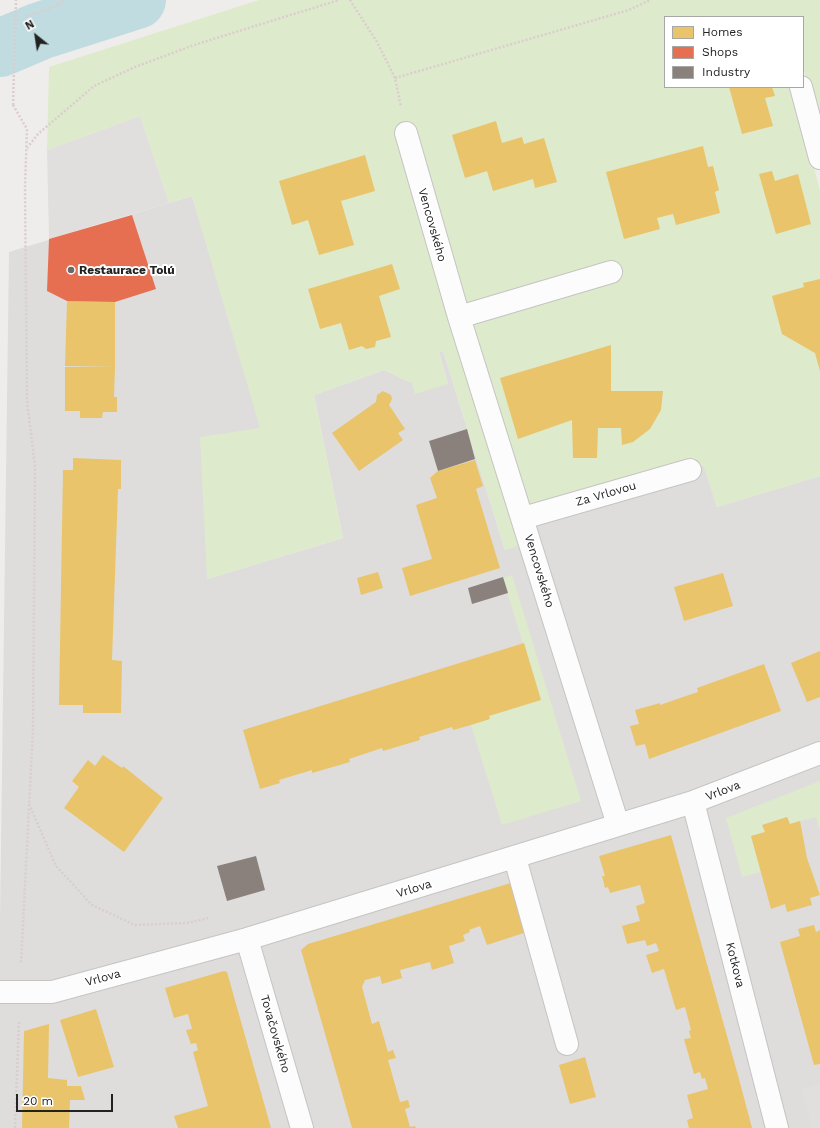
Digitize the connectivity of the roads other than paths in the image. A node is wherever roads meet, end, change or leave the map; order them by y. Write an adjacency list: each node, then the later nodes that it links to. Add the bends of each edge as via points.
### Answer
1 (801, 88): 3 (street)
2 (406, 133): 5 (street, Vencovského)
3 (820, 158)
4 (611, 272): 5 (street)
5 (459, 317): 7 (street, Vencovského)
6 (690, 470): 7 (street, Za Vrlovou)
7 (523, 518): 10 (street, Vencovského)
8 (820, 753): 9 (street, Vrlova)
9 (693, 802): 10 (street, Vrlova); 16 (street, Kotkova)
10 (618, 825): 11 (street, Vrlova)
11 (515, 858): 12 (street, Vrlova); 14 (street)
12 (247, 939): 13 (street, Vrlova, via 52,992); 15 (street, Tovačovského)
13 (0, 992)
14 (567, 1044)
15 (302, 1128)
16 (777, 1128)

